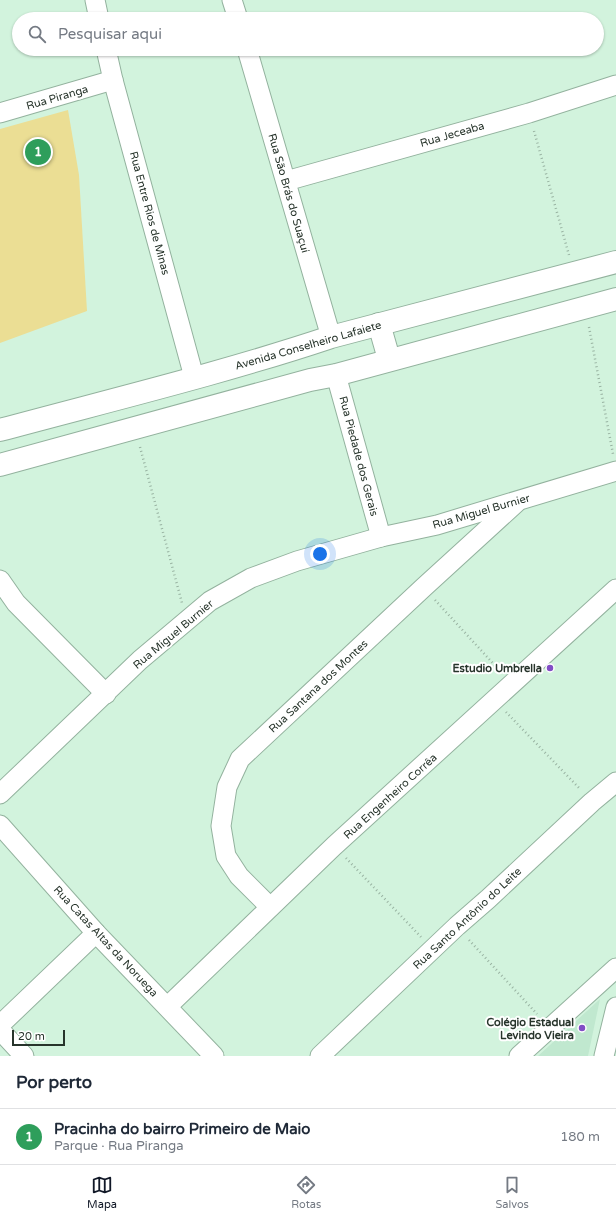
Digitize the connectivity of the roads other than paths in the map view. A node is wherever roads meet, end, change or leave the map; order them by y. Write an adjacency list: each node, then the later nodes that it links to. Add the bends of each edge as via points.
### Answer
1 (95, 0): 3 (street)
2 (232, 0): 4 (street)
3 (98, 12)
4 (236, 12)
5 (108, 56): 7 (street, Rua Entre Rios de Minas)
6 (249, 56): 10 (street, Rua São Brás do Suaçuí)
7 (113, 80): 9 (street, Rua Piranga); 18 (street, Rua Entre Rios de Minas)
8 (616, 85): 10 (street, Rua Jeceaba, via 529,113)
9 (0, 113)
10 (286, 181): 14 (street, Rua São Brás do Suaçuí)
11 (616, 262): 13 (street, Avenida Conselheiro Lafaiete)
12 (616, 299): 16 (street)
13 (379, 324): 14 (street, Avenida Conselheiro Lafaiete); 16 (street)
14 (331, 337): 15 (street, Avenida Conselheiro Lafaiete)
15 (300, 347): 18 (street, Avenida Conselheiro Lafaiete); 19 (street)
16 (390, 359): 17 (street)
17 (336, 375): 19 (street); 24 (street, Rua Piedade dos Gerais)
18 (194, 377): 20 (street, Avenida Conselheiro Lafaiete)
19 (310, 380): 22 (street)
20 (0, 430)
21 (615, 463): 23 (street, Rua Miguel Burnier)
22 (0, 466)
23 (520, 500): 24 (street, Rua Miguel Burnier, via 437,525); 31 (street, Rua Santana dos Montes, via 240,759 227,787 222,826 226,856 240,876)
24 (381, 537): 27 (street, Rua Miguel Burnier, via 297,561 251,578 210,601 140,660)
25 (0, 580): 27 (street, via 16,603)
26 (616, 589): 31 (street, Rua Engenheiro Corrêa)
27 (106, 694): 29 (street, Rua Miguel Burnier)
28 (616, 782): 40 (street, Rua Santo Antônio do Leite, via 432,949)
29 (0, 794)
30 (0, 825): 32 (street, Rua Catas Altas da Noruega)
31 (270, 907): 34 (street, Rua Engenheiro Corrêa)
32 (96, 933): 34 (street, Rua Catas Altas da Noruega); 36 (street)
33 (616, 968): 41 (street)
34 (168, 1006): 39 (street, Rua Catas Altas da Noruega)
35 (616, 1007): 42 (street)
36 (0, 1025)
37 (0, 1030): 38 (street)
38 (24, 1056)
39 (214, 1056)
40 (320, 1056)
41 (519, 1056)
42 (604, 1056)

